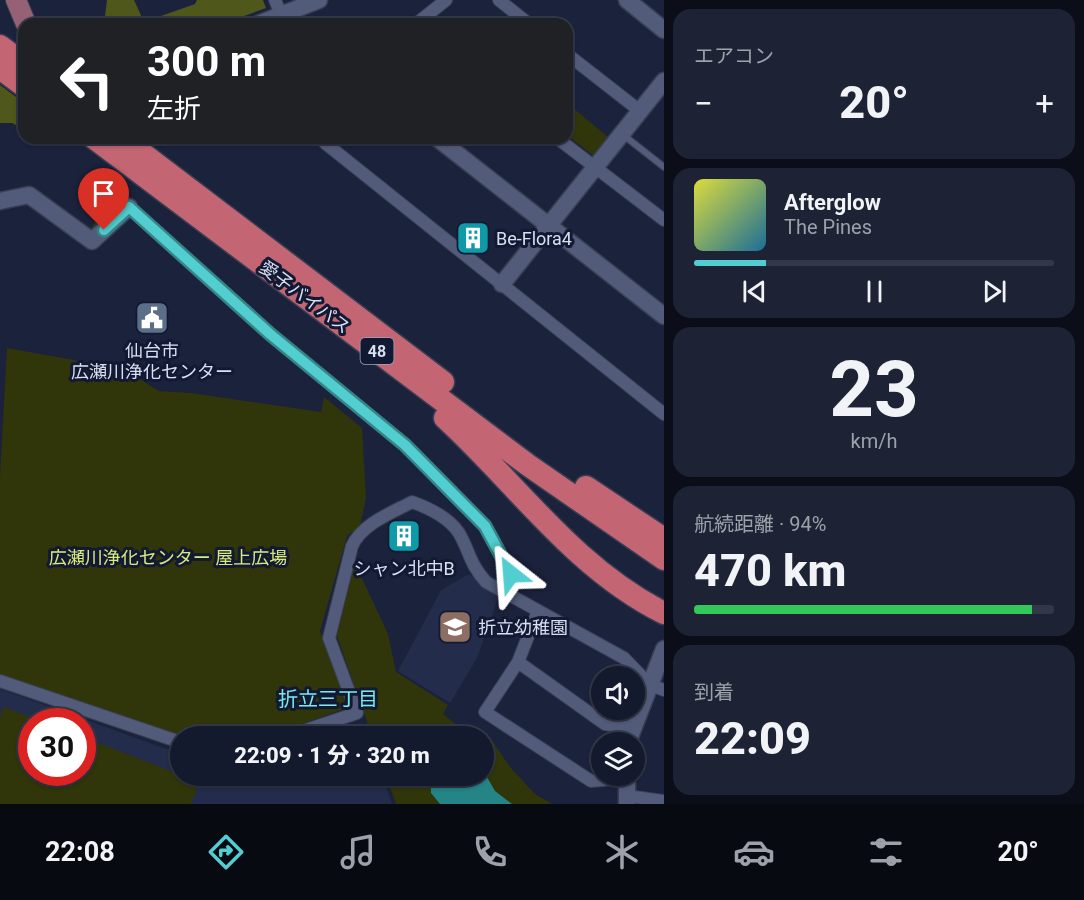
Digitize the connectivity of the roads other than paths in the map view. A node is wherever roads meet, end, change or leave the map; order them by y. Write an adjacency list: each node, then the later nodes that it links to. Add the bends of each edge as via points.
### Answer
1 (16, 0): 7 (main road)
2 (275, 0): 8 (street)
3 (319, 0): 9 (street)
4 (446, 0): 10 (street)
5 (499, 0): 11 (street)
6 (627, 0): 12 (street)
7 (24, 18)
8 (286, 18)
9 (290, 18)
10 (424, 18)
11 (522, 18)
12 (664, 30)
13 (0, 46): 15 (highway)
14 (573, 59): 19 (street)
15 (18, 60)
16 (0, 68): 18 (highway)
17 (664, 81): 19 (street)
18 (18, 82)
19 (640, 111): 20 (street)
20 (621, 134): 27 (street); 28 (lane)
21 (102, 144): 33 (highway, 愛子バイパス / 48)
22 (130, 144): 36 (highway, 愛子バイパス / 48)
23 (154, 144): 36 (highway, via 254,230 358,310)
24 (326, 144): 34 (street)
25 (445, 144): 32 (street)
26 (565, 144): 27 (street)
27 (595, 167): 31 (street); 32 (street)
28 (664, 167)
29 (0, 201): 30 (street, via 29,195 92,241)
30 (129, 207): 40 (street, via 270,334 405,445 485,526 511,574)
31 (664, 220)
32 (548, 226): 34 (street); 35 (street)
33 (217, 231): 39 (highway, 愛子バイパス / 48, via 528,465); 42 (highway, via 417,392 590,564)
34 (502, 284): 37 (street)
35 (664, 316)
36 (400, 349): 38 (highway, 愛子バイパス / 48, via 537,452)
37 (664, 414)
38 (664, 539)
39 (664, 559)
40 (511, 596): 41 (street); 47 (street, via 486,582 473,568 458,532 442,517 412,502 384,516 357,536 352,546 329,638 357,713)
41 (538, 611): 44 (street); 46 (street, via 624,658)
42 (664, 613)
43 (664, 649): 46 (street)
44 (518, 663): 48 (street, via 605,724); 51 (street, via 485,712)
45 (0, 681): 50 (street)
46 (657, 688): 49 (street)
47 (318, 726)
48 (623, 732)
49 (632, 732)
50 (170, 739)
51 (591, 781)
52 (627, 800): 53 (street)
53 (664, 801)

